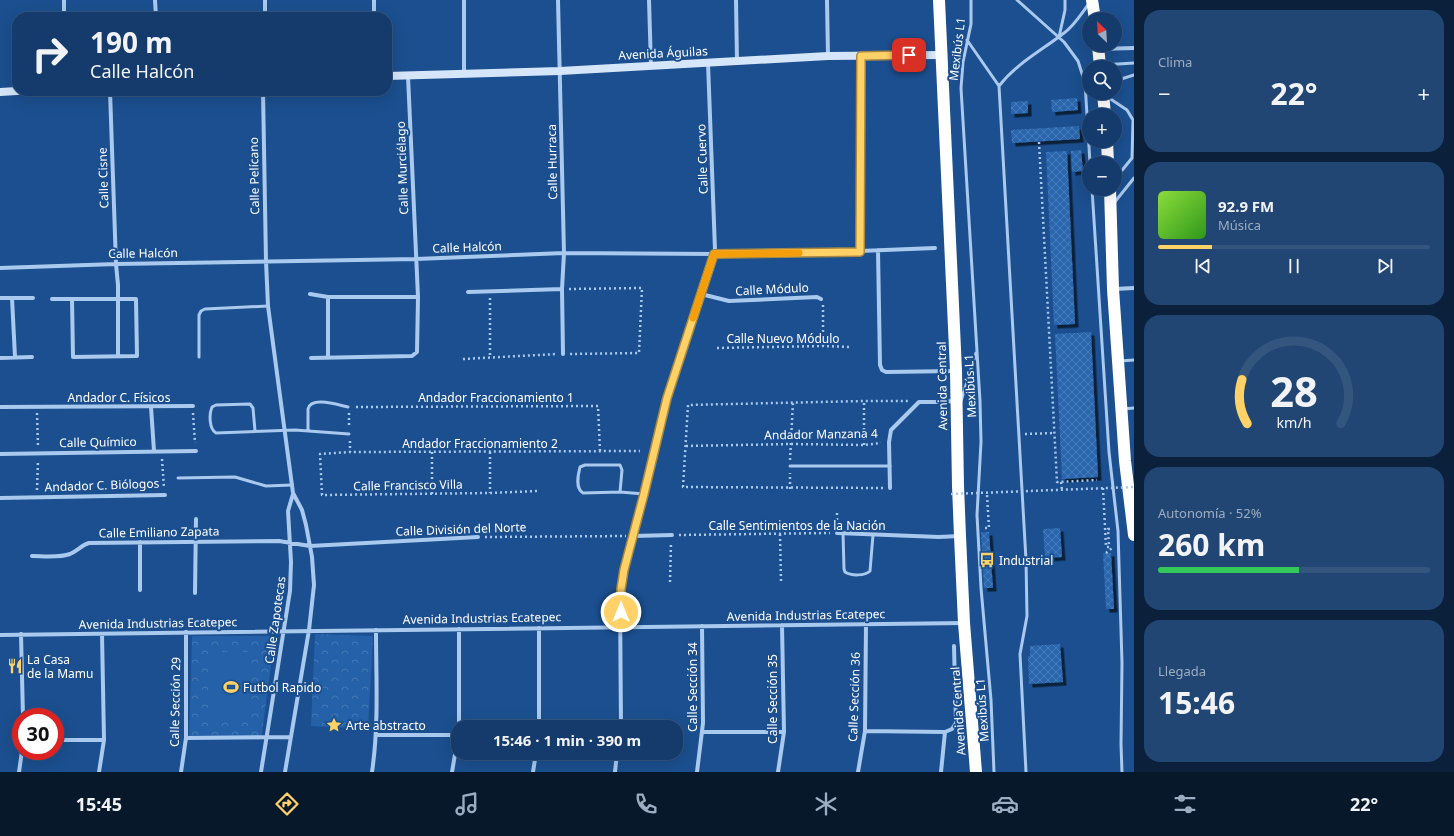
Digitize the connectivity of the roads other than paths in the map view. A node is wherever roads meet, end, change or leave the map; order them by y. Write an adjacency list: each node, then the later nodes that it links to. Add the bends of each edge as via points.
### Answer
1 (64, 0): 15 (street)
2 (155, 0): 16 (street)
3 (265, 0): 17 (street)
4 (374, 0): 18 (street)
5 (464, 0): 33 (street)
6 (558, 0): 32 (street, Calle Hurraca)
7 (649, 0): 31 (street)
8 (736, 0): 27 (street)
9 (827, 0): 25 (street)
10 (939, 0): 24 (highway, Avenida Central)
11 (971, 0): 21 (lane, Mexibús L1, via 971,24)
12 (1017, 0): 20 (lane)
13 (1064, 0): 20 (lane, via 1065,10)
14 (1092, 0): 19 (highway); 20 (lane, via 1070,28)
15 (64, 12)
16 (156, 12)
17 (265, 12)
18 (374, 12)
19 (1094, 12)
20 (1059, 37): 38 (lane, via 1019,65); 44 (lane, via 1074,53 1082,71)
21 (967, 40): 38 (lane); 75 (lane, Mexibús L1, via 962,88)
22 (1122, 48): 23 (street)
23 (1134, 48)
24 (941, 55): 26 (street, Avenida Águilas); 86 (highway, Avenida Central)
25 (828, 56): 26 (street, Avenida Águilas); 27 (street, Avenida Águilas)
26 (861, 56): 52 (street)
27 (737, 61): 28 (street, Avenida Águilas)
28 (708, 62): 31 (street, Avenida Águilas); 54 (street, Calle Cuervo)
29 (1134, 63): 30 (lane)
30 (1122, 64)
31 (651, 66): 32 (street, Avenida Águilas)
32 (560, 71): 33 (street, Avenida Águilas); 53 (street, Calle Hurraca)
33 (464, 73): 36 (street, Avenida Águilas)
34 (1134, 75): 37 (lane)
35 (392, 76): 36 (street, Avenida Águilas)
36 (408, 76): 55 (street, Calle Murciélago)
37 (1122, 79)
38 (999, 86): 176 (lane, via 1026,560 1026,616 1020,654)
39 (12, 91): 40 (street)
40 (0, 92)
41 (110, 96): 57 (street, Calle Cisne)
42 (263, 96): 56 (street, Calle Pelícano)
43 (1112, 100): 45 (lane, via 1127,110 1132,120 1132,158)
44 (1090, 156)
45 (1122, 170)
46 (1134, 178): 49 (lane)
47 (1092, 196): 177 (lane, via 1109,452 1118,531)
48 (1110, 196): 49 (highway)
49 (1111, 208): 61 (highway)
50 (935, 248): 51 (street, Calle Halcón)
51 (878, 250): 52 (street, Calle Halcón); 86 (street, via 882,370)
52 (860, 252): 54 (street, Calle Halcón)
53 (564, 253): 54 (street, Calle Halcón); 55 (street, Calle Halcón); 60 (street, Calle Hurraca)
54 (714, 254): 64 (street, Calle Cuervo)
55 (416, 259): 56 (street, Calle Halcón); 66 (street, Calle Murciélago)
56 (266, 261): 57 (street, Calle Halcón); 74 (street, Calle Zapotecas)
57 (116, 264): 58 (street, Calle Halcón); 72 (street, Calle Cisne)
58 (0, 268)
59 (1134, 288): 61 (street)
60 (562, 289): 62 (street); 76 (street, Calle Hurraca)
61 (1113, 289): 85 (highway)
62 (468, 292)
63 (310, 294): 65 (street)
64 (702, 294): 73 (street, Calle Módulo, via 729,302 817,297); 109 (street, Calle Cuervo, via 667,398)
65 (328, 297): 66 (street); 83 (street)
66 (418, 297): 83 (street, Calle Murciélago, via 417,350 414,355)
67 (0, 298): 68 (street)
68 (12, 298): 69 (street); 79 (street)
69 (33, 298)
70 (52, 299): 71 (street)
71 (72, 299): 72 (street); 77 (street, via 73,357)
72 (117, 299): 77 (street, Calle Cisne); 77 (street, via 136,299 137,356)
73 (821, 299)
74 (268, 306): 78 (lane, via 201,311); 94 (street, Calle Zapotecas)
75 (977, 351): 88 (lane, via 965,392); 175 (lane, Mexibús L1, via 981,442 977,515)
76 (563, 354)
77 (118, 356)
78 (199, 356)
79 (15, 357): 80 (street); 81 (street)
80 (32, 357)
81 (0, 358)
82 (311, 358): 83 (street)
83 (328, 358)
84 (1134, 360): 85 (lane)
85 (1118, 361): 93 (highway)
86 (956, 371): 88 (highway, Avenida Central)
87 (192, 406): 89 (street, Andador C. Físicos)
88 (957, 406): 102 (street, Andador Manzana 4, via 919,402 891,430); 118 (highway, Avenida Central)
89 (151, 407): 91 (street, Andador C. Físicos); 98 (street)
90 (348, 407): 96 (lane, via 312,402 308,406)
91 (0, 408)
92 (1134, 408): 93 (lane)
93 (1121, 409): 116 (highway)
94 (284, 430): 95 (lane); 96 (lane); 104 (street, Calle Zapotecas)
95 (255, 431): 95 (lane, via 214,432 211,408 216,405 250,404 253,408)
96 (308, 431): 97 (lane)
97 (350, 434)
98 (154, 451): 99 (street, Calle Químico); 100 (street, Calle Químico)
99 (196, 451)
100 (0, 454)
101 (790, 466): 102 (lane)
102 (890, 466): 105 (street)
103 (178, 478): 104 (lane, via 235,477 266,486)
104 (292, 485): 107 (street, Calle Zapotecas)
105 (890, 488)
106 (620, 492): 106 (lane, via 581,492 578,485 580,467 620,465); 109 (lane)
107 (293, 493): 122 (street, Calle Zapotecas, via 288,511); 123 (street, Calle Zapotecas, via 302,510)
108 (165, 494): 110 (street, Andador C. Biólogos)
109 (644, 494): 117 (street, Calle Cuervo)
110 (0, 498)
111 (196, 519): 120 (street)
112 (837, 533): 113 (street, Calle Sentimientos de la Nación)
113 (843, 533): 115 (street, Calle Sentimientos de la Nación); 115 (lane, via 844,569 847,574 865,574 870,571)
114 (672, 535): 117 (street)
115 (873, 535): 118 (street, Calle Sentimientos de la Nación)
116 (1134, 535)
117 (633, 536): 131 (street, Calle Cuervo, via 622,580)
118 (960, 536): 128 (highway, Avenida Central)
119 (478, 537): 123 (street, Calle División del Norte)
120 (196, 541): 121 (street, Calle Emiliano Zapata); 122 (street, Calle Emiliano Zapata); 126 (street)
121 (140, 542): 124 (street, Calle Emiliano Zapata, via 89,543 65,555); 125 (street)
122 (290, 542): 123 (street, Calle División del Norte); 134 (street, Calle Zapotecas, via 291,582)
123 (310, 546): 135 (street, Calle Zapotecas, via 314,585)
124 (32, 556)
125 (140, 590)
126 (195, 593)
127 (866, 623): 128 (street, Avenida Industrias Ecatepec); 129 (street, Avenida Industrias Ecatepec); 146 (street, Calle Sección 36)
128 (964, 623): 174 (highway, Avenida Central)
129 (782, 625): 130 (street, Avenida Industrias Ecatepec); 148 (street, Calle Sección 35)
130 (702, 626): 131 (street, Avenida Industrias Ecatepec); 147 (street, Calle Sección 34)
131 (621, 627): 132 (street, Avenida Industrias Ecatepec); 145 (street, Calle Cuervo)
132 (540, 628): 133 (street, Avenida Industrias Ecatepec); 144 (street)
133 (459, 629): 136 (street, Avenida Industrias Ecatepec); 143 (street)
134 (284, 630): 135 (street, Avenida Industrias Ecatepec); 137 (street, Avenida Industrias Ecatepec); 154 (street, Calle Zapotecas)
135 (309, 630): 136 (street, Avenida Industrias Ecatepec); 152 (street, Calle Zapotecas)
136 (376, 630): 150 (street)
137 (186, 632): 139 (street, Avenida Industrias Ecatepec); 153 (street, Calle Sección 29)
138 (21, 634): 139 (street, Avenida Industrias Ecatepec); 140 (street, Avenida Industrias Ecatepec); 142 (street)
139 (102, 634): 156 (street)
140 (0, 635)
141 (954, 646): 149 (street, via 956,723 952,730)
142 (23, 708)
143 (459, 720)
144 (539, 720)
145 (621, 720)
146 (865, 731): 149 (street); 172 (street, Calle Sección 36)
147 (703, 732): 148 (street); 170 (street, Calle Sección 34)
148 (784, 732): 171 (street, Calle Sección 35)
149 (945, 732): 173 (street)
150 (376, 735): 151 (street); 166 (street)
151 (451, 736)
152 (290, 737): 154 (street); 165 (street, Calle Zapotecas)
153 (186, 738): 154 (street); 163 (street, Calle Sección 29)
154 (267, 738): 164 (street, Calle Zapotecas)
155 (64, 740): 156 (street)
156 (104, 740): 162 (street)
157 (21, 760): 161 (street)
158 (454, 760): 167 (street)
159 (535, 760): 168 (street)
160 (617, 760): 169 (street)
161 (19, 772)
162 (99, 772)
163 (181, 772)
164 (261, 772)
165 (285, 772)
166 (372, 772)
167 (452, 772)
168 (533, 772)
169 (614, 772)
170 (697, 772)
171 (778, 772)
172 (858, 772)
173 (941, 772)
174 (976, 772)
175 (994, 772)
176 (1026, 772)
177 (1122, 772)

